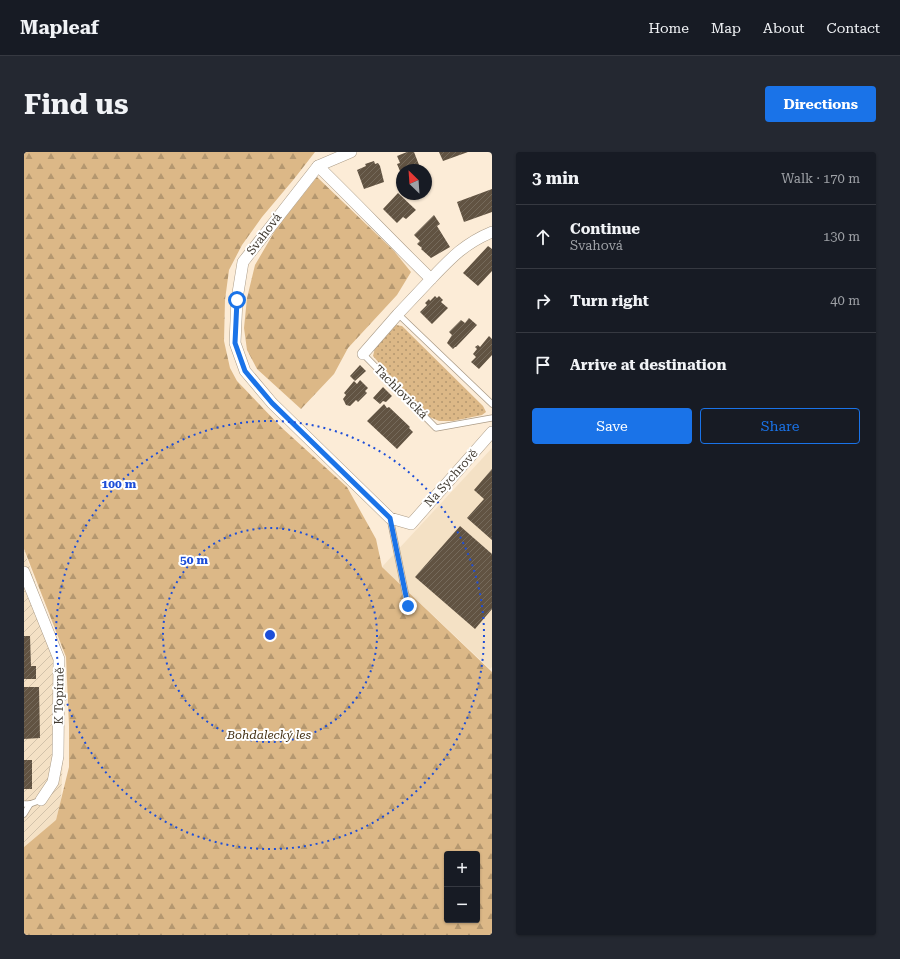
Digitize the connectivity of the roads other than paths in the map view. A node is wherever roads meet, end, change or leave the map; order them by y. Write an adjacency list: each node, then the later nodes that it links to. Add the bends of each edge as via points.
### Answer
1 (344, 153): 2 (street)
2 (318, 166): 4 (street); 10 (street, Svahová, via 243,262 237,300 235,343 245,371 272,403)
3 (492, 232): 4 (street, Tachlovická, via 476,239 453,256)
4 (431, 279): 5 (street, Tachlovická)
5 (398, 314): 6 (street, Tachlovická); 7 (lane)
6 (363, 354): 8 (lane, Tachlovická, via 436,428)
7 (492, 404)
8 (492, 418)
9 (492, 432): 11 (street, Na Sychrově)
10 (390, 518): 11 (street, Svahová); 13 (lane)
11 (411, 524)
12 (24, 572): 14 (street, K Topírně, via 30,594 59,659 58,756 53,782)
13 (408, 606)
14 (36, 802): 15 (lane); 16 (lane)
15 (24, 804)
16 (24, 814)

